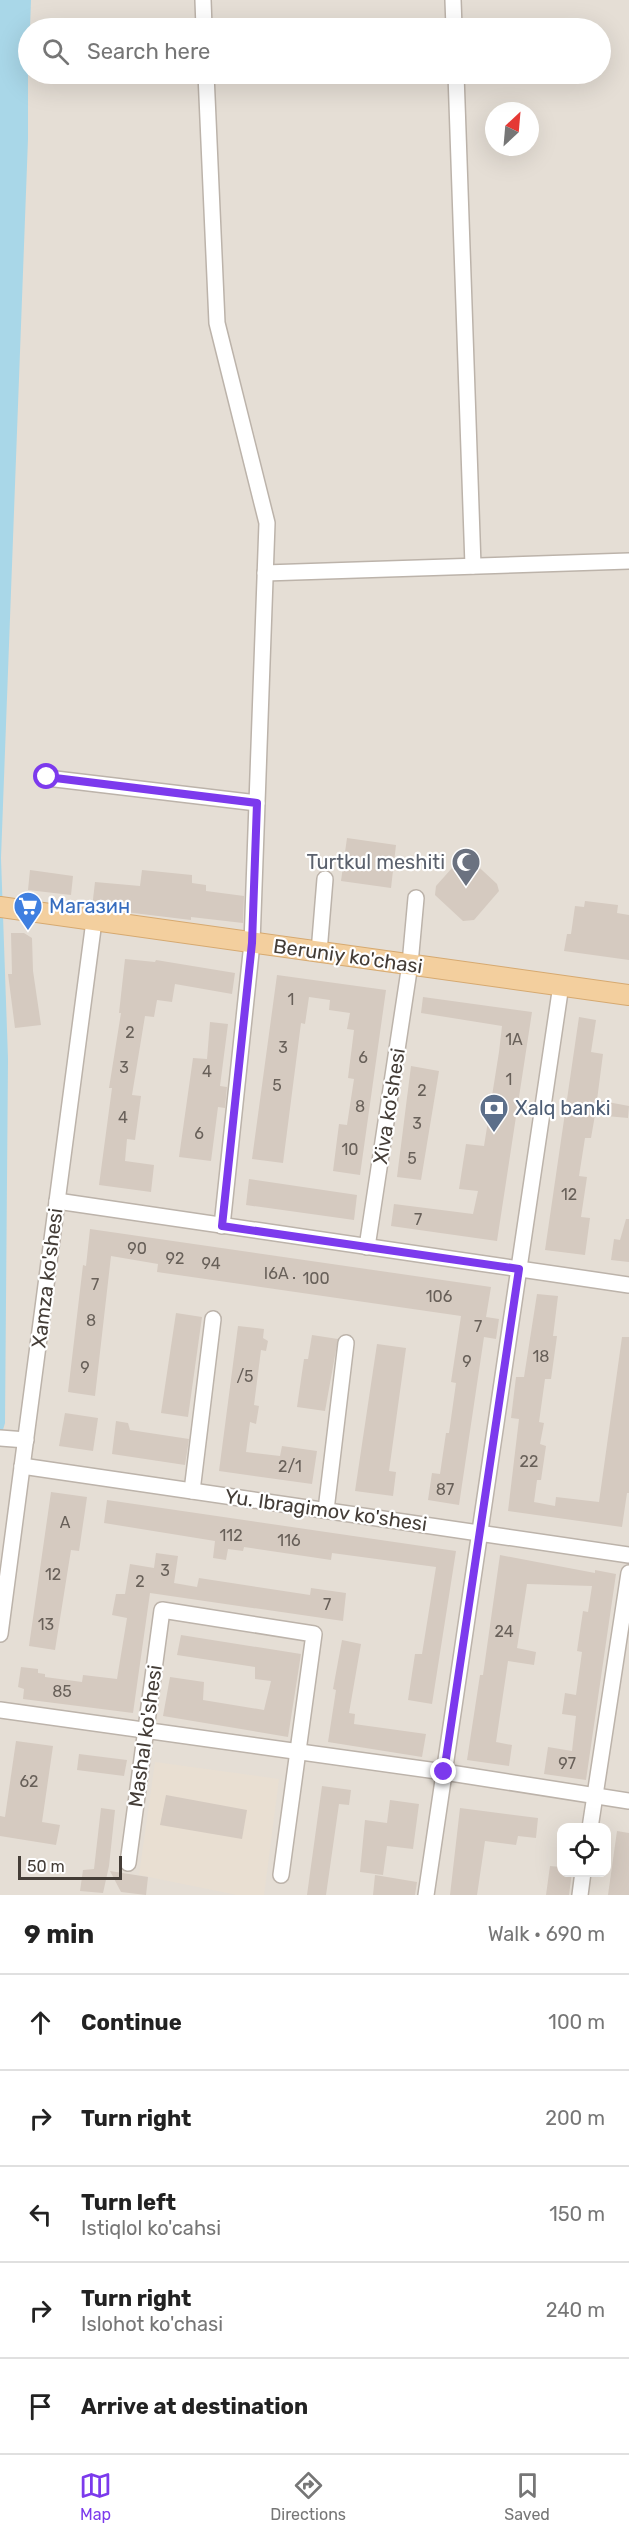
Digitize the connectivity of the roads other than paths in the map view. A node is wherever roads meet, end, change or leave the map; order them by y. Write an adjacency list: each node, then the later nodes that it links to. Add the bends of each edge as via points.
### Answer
1 (203, 0): 3 (street)
2 (453, 0): 4 (street)
3 (204, 18)
4 (454, 18)
5 (206, 84): 9 (street, via 217,323 267,523)
6 (456, 84): 8 (street)
7 (629, 561): 8 (street)
8 (472, 566): 9 (street)
9 (265, 573): 11 (street)
10 (47, 777): 11 (street)
11 (257, 803): 16 (street)
12 (325, 879): 17 (street)
13 (416, 898): 18 (street, Xiva ko'shesi)
14 (0, 908): 15 (main road, Beruniy ko'chasi)
15 (94, 921): 16 (main road, Beruniy ko'chasi); 21 (street, Xamza ko'shesi)
16 (252, 943): 17 (main road, Beruniy ko'chasi); 22 (street)
17 (319, 952): 18 (main road, Beruniy ko'chasi)
18 (410, 964): 19 (main road, Beruniy ko'chasi); 23 (street, Xiva ko'shesi)
19 (561, 985): 20 (main road, Beruniy ko'chasi); 24 (street)
20 (629, 995)
21 (57, 1201): 22 (street); 29 (street, Xamza ko'shesi)
22 (222, 1226): 23 (street)
23 (367, 1247): 24 (street)
24 (519, 1269): 25 (street); 33 (street)
25 (629, 1285)
26 (213, 1319): 31 (street)
27 (346, 1343): 32 (street)
28 (0, 1438): 29 (street)
29 (26, 1440): 30 (street, Xamza ko'shesi)
30 (22, 1466): 31 (street, Yu. Ibragimov ko'shesi); 36 (street, Xamza ko'shesi)
31 (192, 1491): 32 (street, Yu. Ibragimov ko'shesi)
32 (326, 1510): 33 (street, Yu. Ibragimov ko'shesi)
33 (480, 1532): 34 (street, Yu. Ibragimov ko'shesi); 40 (street)
34 (629, 1555)
35 (629, 1573): 41 (street)
36 (0, 1634)
37 (0, 1710): 38 (street)
38 (146, 1730): 39 (street); 39 (street, Mashal ko'shesi, via 162,1610 314,1634); 44 (street, Mashal ko'shesi)
39 (299, 1751): 40 (street); 45 (street)
40 (444, 1772): 41 (street); 47 (street)
41 (595, 1795): 42 (street); 43 (street)
42 (629, 1801)
43 (591, 1823)
44 (128, 1863)
45 (280, 1875)
46 (582, 1877): 48 (street)
47 (426, 1895)
48 (580, 1895)

